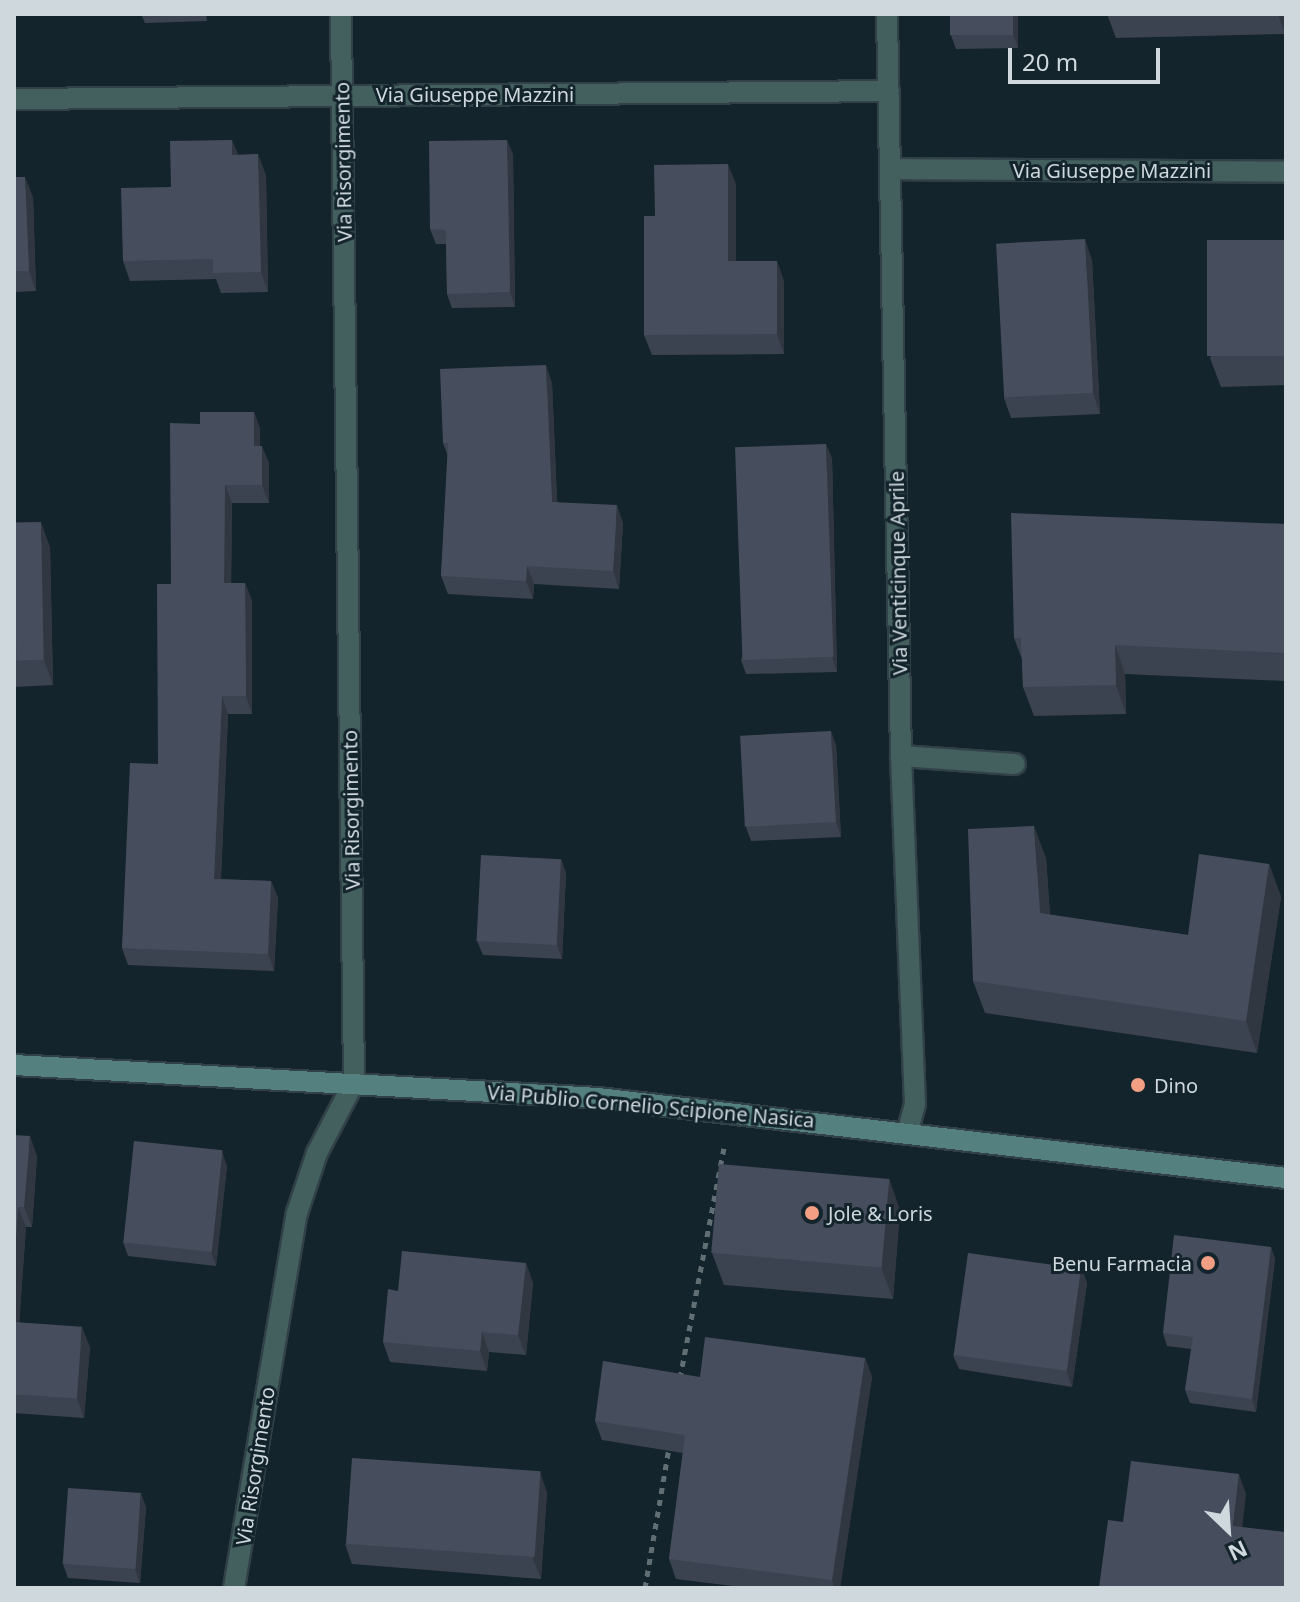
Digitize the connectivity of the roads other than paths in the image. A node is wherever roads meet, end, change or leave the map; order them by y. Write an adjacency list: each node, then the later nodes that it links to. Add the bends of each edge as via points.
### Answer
1 (341, 14): 4 (street, Via Risorgimento)
2 (887, 14): 3 (street, Via Venticinque Aprile)
3 (889, 91): 4 (street, Via Giuseppe Mazzini); 6 (street, Via Venticinque Aprile)
4 (342, 95): 5 (street, Via Giuseppe Mazzini); 11 (street, Via Risorgimento)
5 (14, 99)
6 (891, 169): 7 (street, Via Giuseppe Mazzini); 8 (street, Via Venticinque Aprile)
7 (1286, 172)
8 (901, 756): 9 (street); 12 (street, Via Venticinque Aprile, via 915,1104)
9 (1015, 764)
10 (14, 1065): 11 (street, Via Publio Cornelio Scipione Nasica)
11 (354, 1082): 12 (street, Via Publio Cornelio Scipione Nasica); 14 (street, Via Risorgimento, via 317,1153 297,1213)
12 (908, 1131): 13 (street, Via Publio Cornelio Scipione Nasica)
13 (1286, 1178)
14 (234, 1588)

